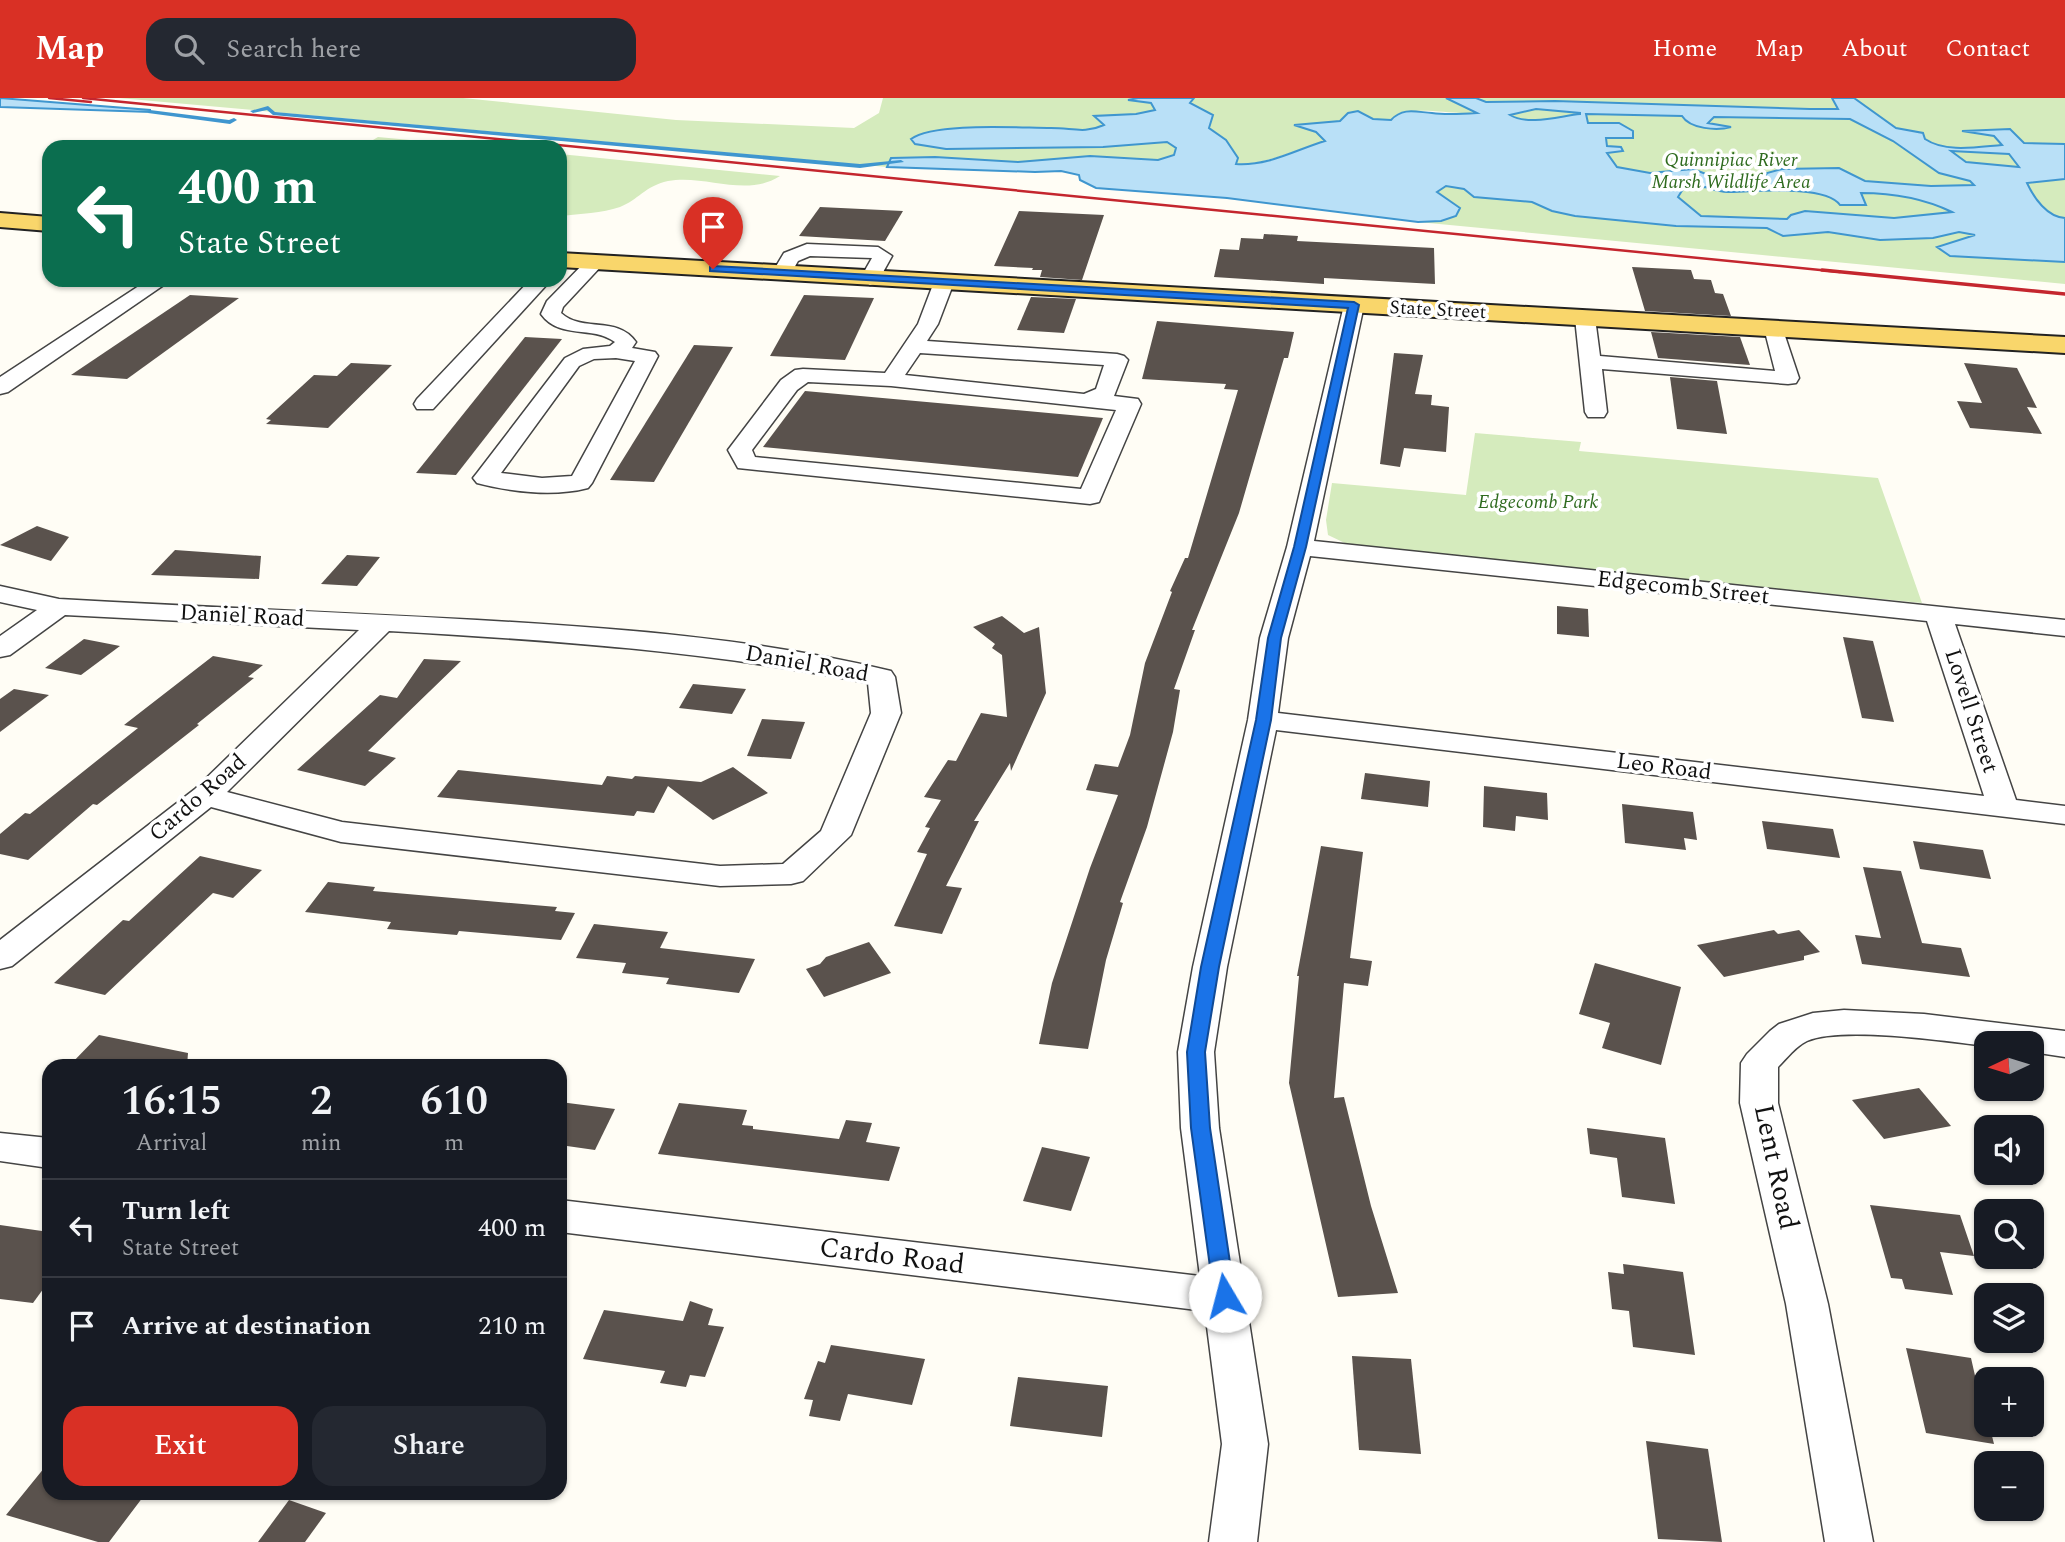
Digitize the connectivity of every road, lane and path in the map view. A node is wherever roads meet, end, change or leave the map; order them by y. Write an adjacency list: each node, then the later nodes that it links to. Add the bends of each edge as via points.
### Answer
1 (0, 220): 2 (main road)
2 (42, 223)
3 (567, 260): 4 (main road, State Street)
4 (596, 262): 5 (main road, State Street); 13 (street, via 554,305 551,314 561,324 623,336 626,342)
5 (944, 282): 8 (main road, State Street); 12 (street)
6 (150, 287): 16 (street)
7 (534, 287): 18 (street)
8 (1354, 305): 9 (main road, State Street); 20 (street)
9 (1585, 318): 10 (main road, State Street); 14 (street)
10 (1774, 328): 11 (main road, State Street); 14 (street, via 1788,378)
11 (2065, 345)
12 (914, 346): 15 (street); 17 (street, via 1117,360 1105,393)
13 (616, 352): 13 (street, via 648,356 580,483 542,485 485,478 572,362 590,353)
14 (1590, 362): 19 (street)
15 (891, 380): 17 (street); 17 (street, via 803,375 789,385 740,450 746,463 1090,497 1130,404)
16 (0, 387)
17 (1087, 401)
18 (425, 404)
19 (1596, 412)
20 (1300, 547): 23 (street, Edgecomb Street); 27 (street, via 1275,638)
21 (0, 594): 22 (street, Daniel Road)
22 (59, 607): 24 (street, Daniel Road); 26 (street)
23 (1940, 616): 25 (street, Edgecomb Street); 29 (street, Lovell Street)
24 (382, 624): 28 (street, Cardo Road); 28 (street, Daniel Road, via 655,640 807,661 881,677 886,713 835,835 791,874 720,876 341,832)
25 (2065, 628)
26 (0, 649)
27 (1263, 720): 29 (street, Leo Road); 36 (street, via 1196,1052 1200,1128)
28 (206, 796): 31 (street, Cardo Road)
29 (2003, 806): 30 (street, Leo Road)
30 (2065, 815)
31 (0, 958)
32 (2065, 1044): 38 (street, Lent Road, via 1884,1023 1835,1023 1793,1032 1760,1063 1759,1103 1807,1304)
33 (0, 1147): 34 (street)
34 (42, 1152)
35 (567, 1217): 36 (street, Cardo Road)
36 (1225, 1296): 37 (street, via 1245,1444)
37 (1233, 1542)
38 (1849, 1542)

